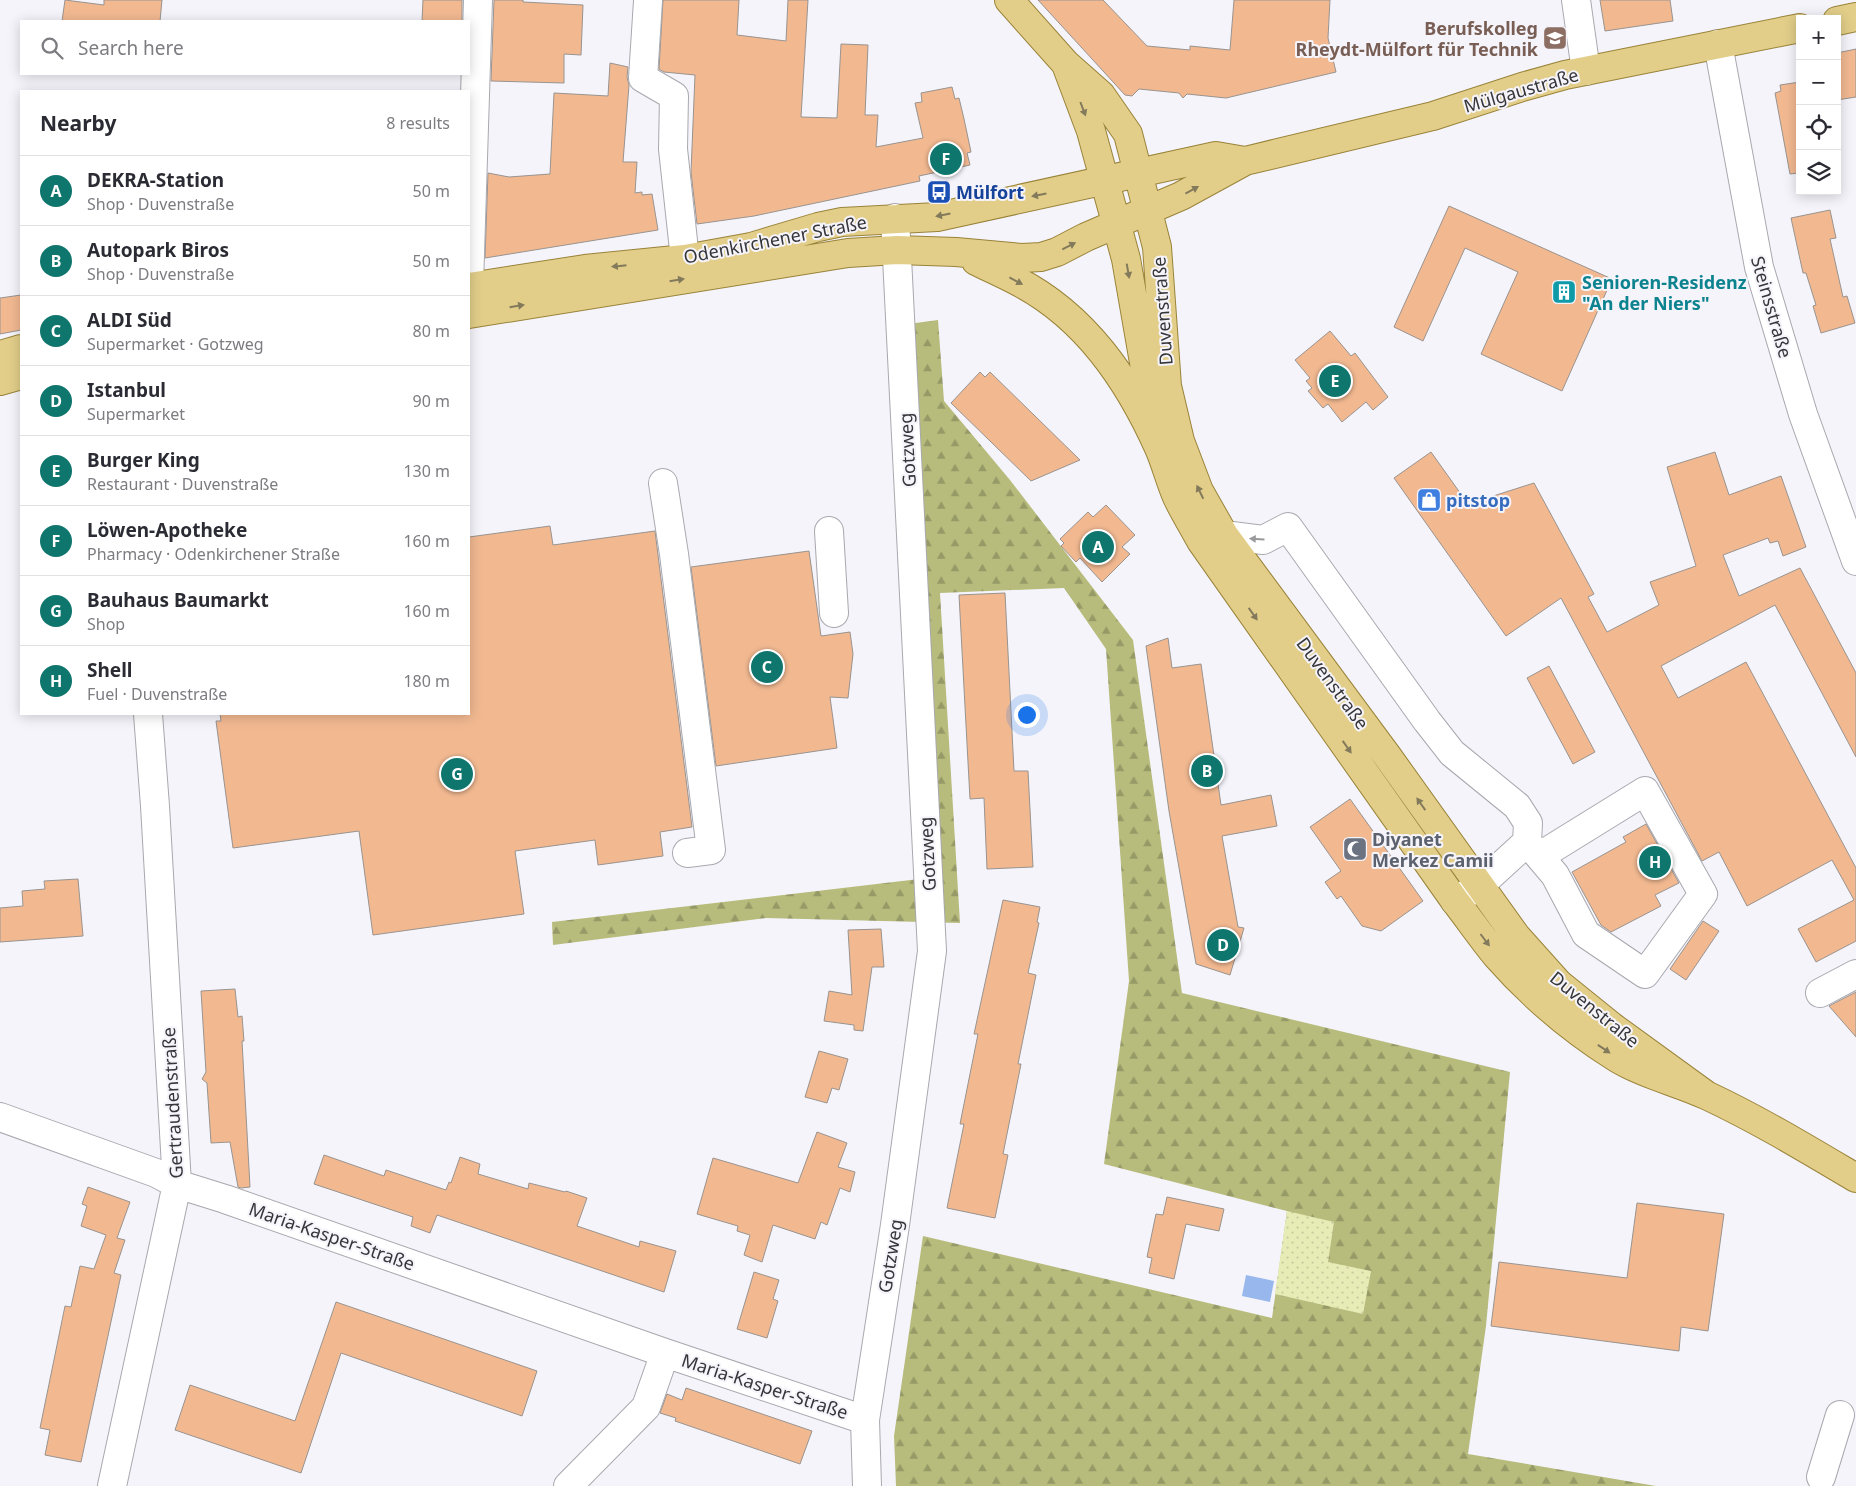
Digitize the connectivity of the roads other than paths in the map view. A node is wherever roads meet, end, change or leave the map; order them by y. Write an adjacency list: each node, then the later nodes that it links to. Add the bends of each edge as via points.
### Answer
1 (478, 0): 19 (street)
2 (1009, 0): 9 (main road)
3 (1576, 0): 10 (street)
4 (648, 1): 20 (street, via 643,78 674,96 673,149)
5 (1856, 17): 6 (main road)
6 (1841, 20)
7 (1796, 29): 8 (main road, Mülgaustraße)
8 (1718, 44): 10 (main road, Mülgaustraße); 31 (street, Steinsstraße, via 1759,267 1803,414)
9 (1066, 64): 12 (main road, Duvenstraße, via 1101,95 1128,134); 13 (main road, one-way to 13, via 1091,130)
10 (1586, 71): 11 (main road, Mülgaustraße, via 1522,87 1433,116)
11 (1245, 161): 12 (main road, Mülgaustraße, via 1216,156); 14 (main road, Mülgaustraße, one-way to 11)
12 (1138, 173): 13 (main road, Odenkirchener Straße); 14 (main road, Duvenstraße)
13 (1104, 181): 15 (main road, Odenkirchener Straße, one-way to 15, via 937,217); 16 (main road)
14 (1148, 211): 16 (main road, Mülgaustraße); 30 (main road, Duvenstraße, one-way to 14, via 1198,491 1180,442 1167,386 1159,262)
15 (895, 218): 17 (street, Gotzweg); 20 (main road, Odenkirchener Straße, via 818,227 751,247)
16 (1116, 224): 18 (main road, Odenkirchener Straße, one-way to 16, via 1041,258); 27 (main road, one-way to 27, via 1126,259)
17 (897, 250): 18 (main road, Odenkirchener Straße); 22 (main road, Odenkirchener Straße, one-way to 17, via 848,253); 46 (street, Gotzweg, via 932,951)
18 (956, 252): 27 (main road, one-way to 27, via 1018,281 1085,330 1135,398)
19 (470, 254)
20 (685, 259): 21 (main road, Odenkirchener Straße, one-way to 21)
21 (470, 286)
22 (470, 314)
23 (20, 350): 24 (main road)
24 (0, 355)
25 (20, 375): 26 (main road)
26 (0, 381)
27 (1159, 448): 37 (main road, Duvenstraße, one-way to 37, via 1178,497 1201,540)
28 (663, 483): 35 (street, via 711,850)
29 (829, 531): 32 (street)
30 (1224, 535): 34 (street, one-way to 30, via 1528,823 1517,806 1452,753 1288,527 1263,540); 36 (main road, Duvenstraße, one-way to 30)
31 (1856, 561)
32 (834, 613)
33 (148, 715): 43 (street, Gertraudenstraße)
34 (1533, 849): 34 (street, via 1555,875 1586,934 1645,974 1702,894 1645,792); 36 (street)
35 (687, 853)
36 (1479, 886): 37 (street); 40 (main road, Duvenstraße, via 1516,936 1559,984)
37 (1455, 901): 40 (main road, Duvenstraße, one-way to 40, via 1496,955 1540,1000 1579,1032 1619,1059)
38 (1856, 974): 39 (street)
39 (1820, 993)
40 (1706, 1094): 42 (main road, Duvenstraße, via 1783,1134)
41 (0, 1117): 43 (street, Maria-Kasper-Straße, via 156,1173)
42 (1856, 1178)
43 (177, 1184): 44 (street, Maria-Kasper-Straße); 48 (street, Gertraudenstraße)
44 (665, 1353): 46 (street, Maria-Kasper-Straße); 49 (street, Maria-Kasper-Straße, via 646,1407)
45 (1840, 1415): 47 (street)
46 (865, 1420): 50 (street, Gotzweg)
47 (1822, 1477)
48 (112, 1486)
49 (568, 1486)
50 (867, 1486)

